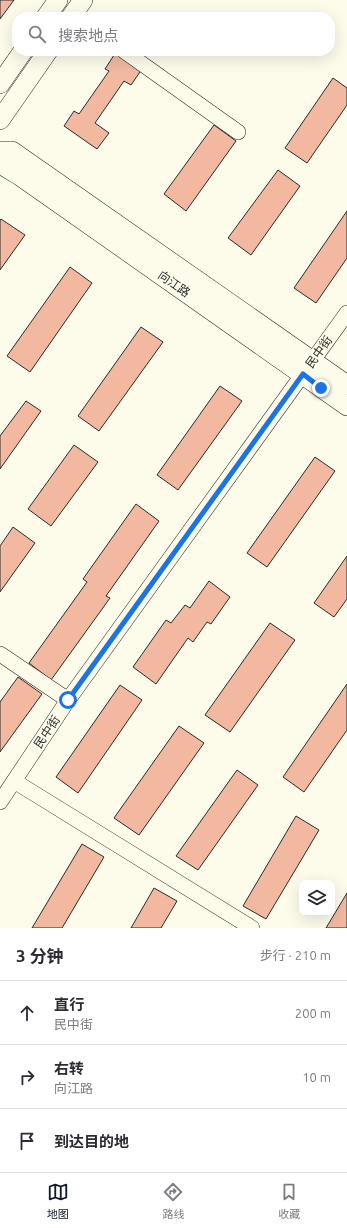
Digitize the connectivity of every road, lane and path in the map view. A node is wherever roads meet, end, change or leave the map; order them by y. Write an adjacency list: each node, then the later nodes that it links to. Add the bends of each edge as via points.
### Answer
1 (58, 0): 2 (main road)
2 (50, 12)
3 (20, 56): 6 (main road)
4 (45, 56): 7 (main road)
5 (131, 56): 8 (street)
6 (0, 84)
7 (0, 120)
8 (238, 132)
9 (0, 151): 12 (main road, 向江路, via 12,151)
10 (0, 164): 12 (main road, 向江路)
11 (347, 313): 12 (street, 民中街)
12 (308, 368): 13 (main road, 向江路); 14 (main road, 向江路); 16 (street, 民中街)
13 (347, 385)
14 (347, 406)
15 (0, 654): 16 (street)
16 (68, 700): 17 (street, 民中街)
17 (14, 781): 18 (street, 民中街); 19 (street)
18 (0, 801)
19 (252, 928)

